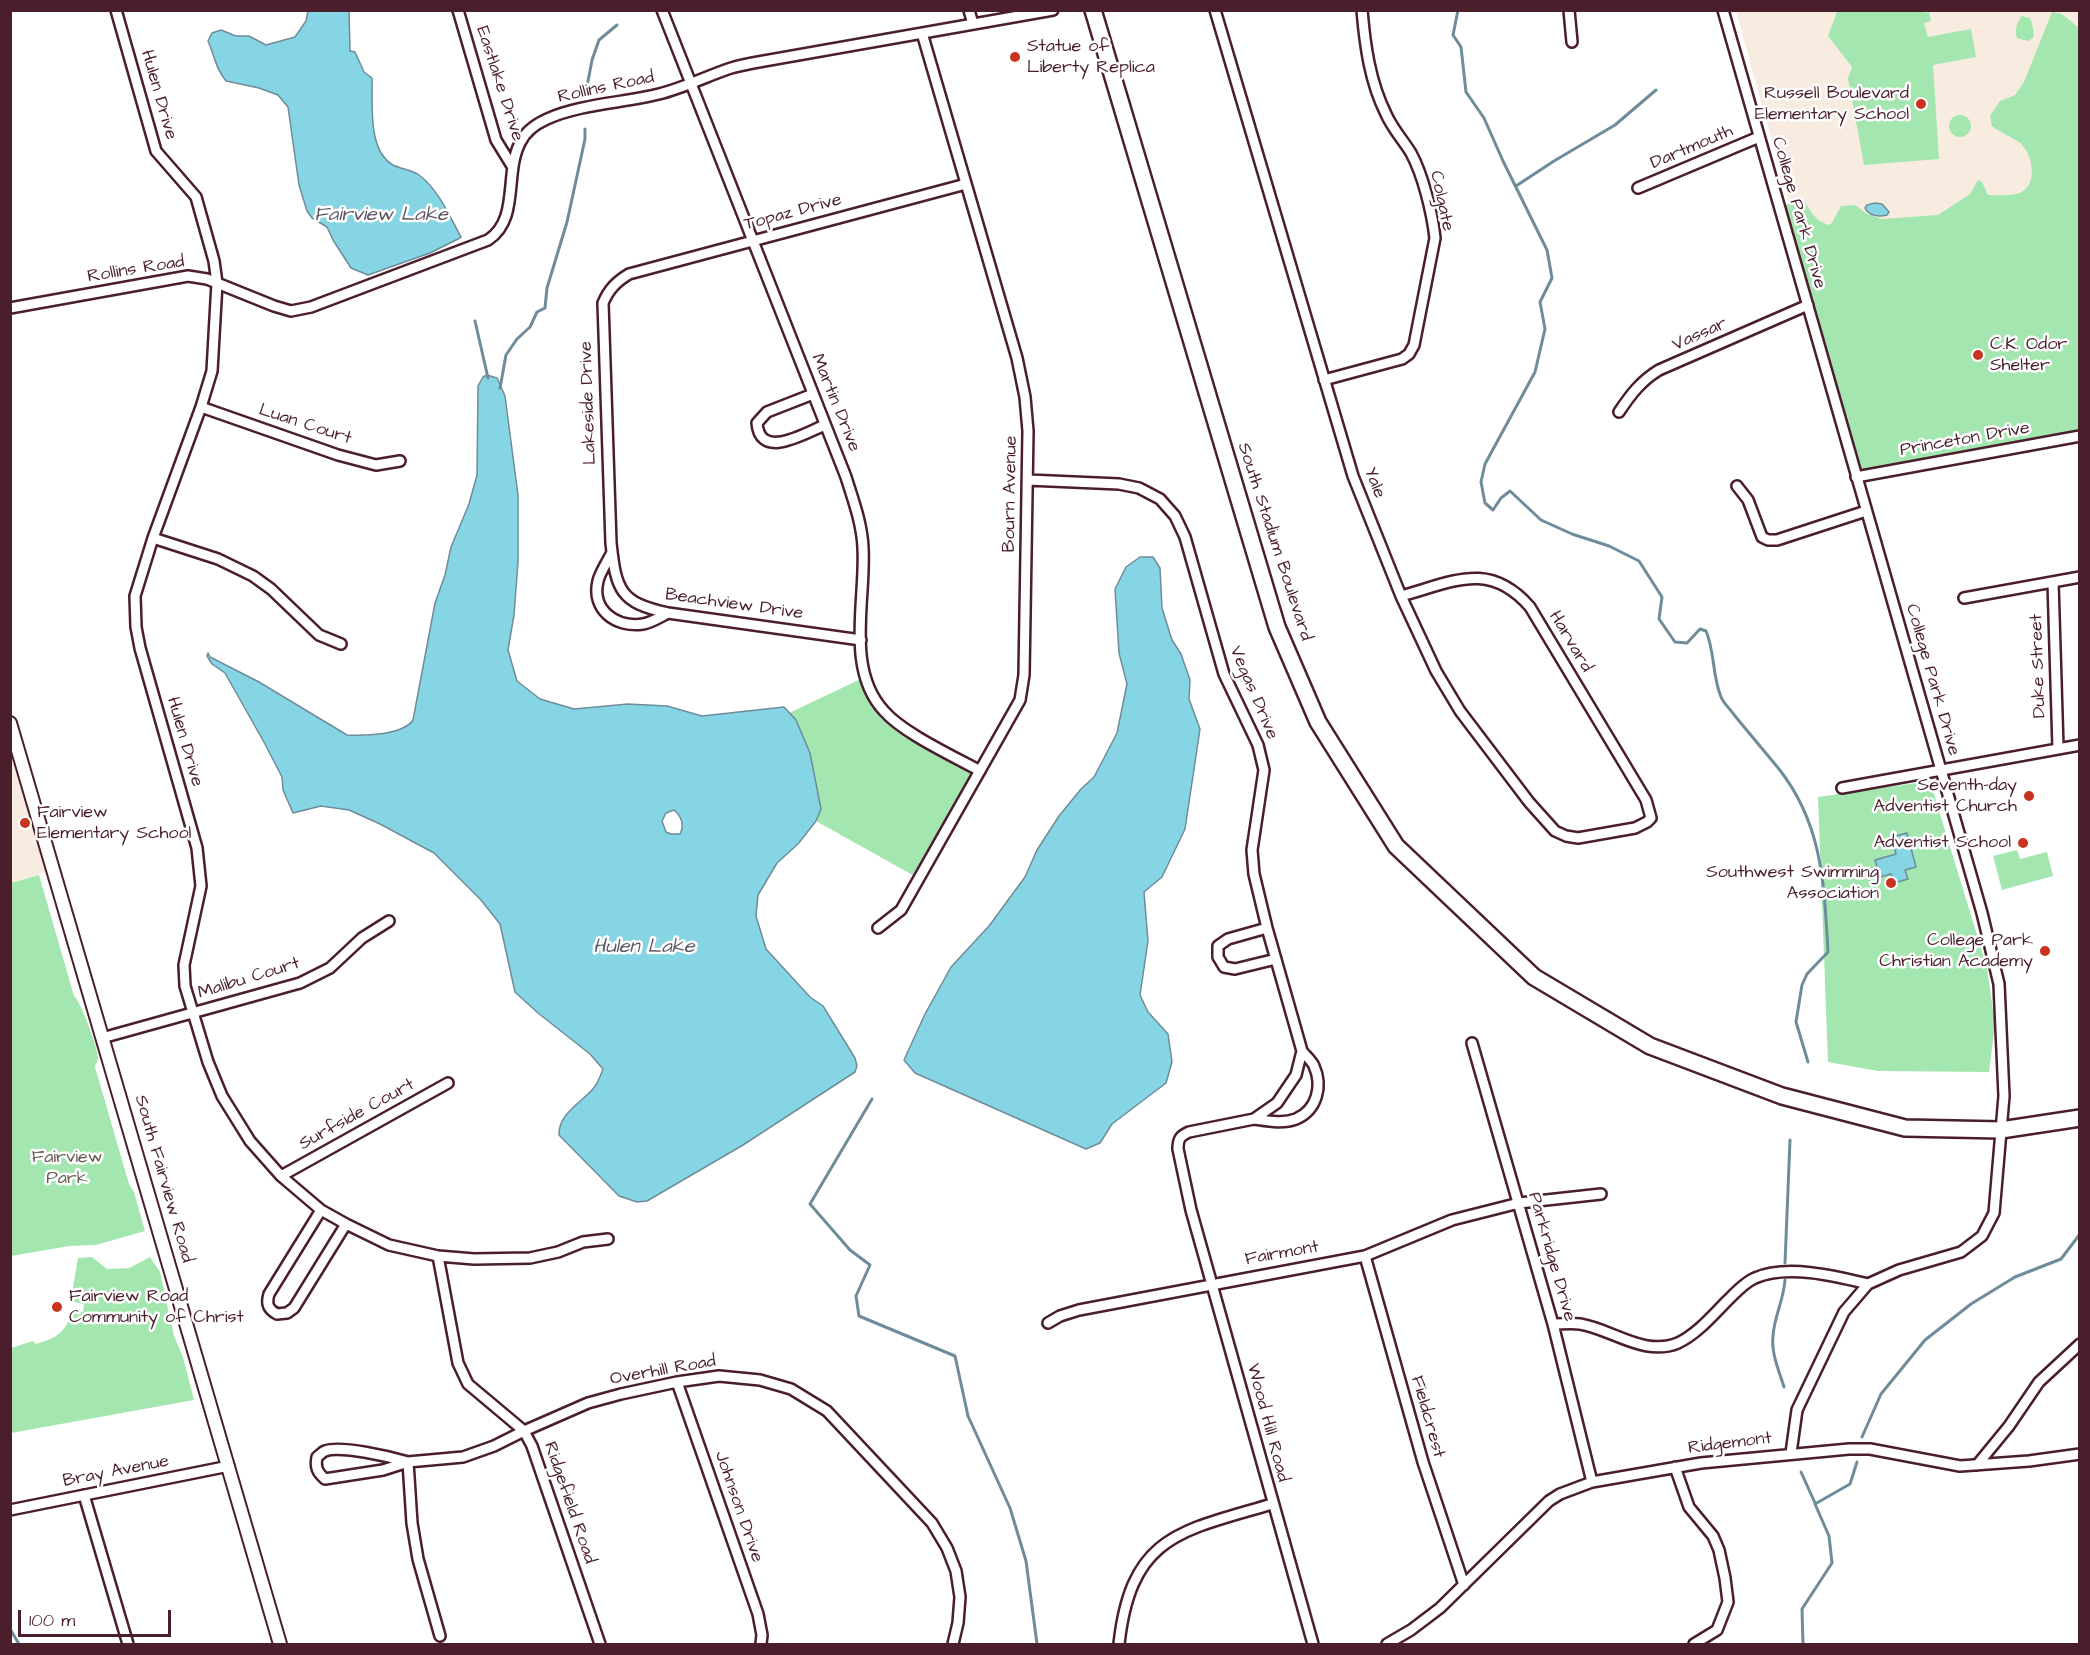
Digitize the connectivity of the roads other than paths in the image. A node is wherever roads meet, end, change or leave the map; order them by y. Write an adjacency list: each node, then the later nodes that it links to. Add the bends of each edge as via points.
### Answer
1 (116, 10): 21 (street, Hulen Drive, via 156,151 196,197)
2 (458, 10): 16 (street, Eastlake Drive, via 496,140)
3 (662, 10): 14 (street, Martin Drive)
4 (969, 10): 11 (street)
5 (1053, 10): 11 (street, Rollins Road)
6 (1093, 10): 62 (main road, South Stadium Boulevard, via 1277,627 1318,722 1396,846 1534,977 1650,1046 1782,1096 1905,1128)
7 (1215, 10): 24 (street, Yale)
8 (1362, 10): 24 (street, Colgate, via 1368,63 1378,97 1418,169 1435,238 1409,354)
9 (1569, 10): 13 (street)
10 (1723, 10): 15 (street, College Park Drive)
11 (973, 24): 12 (street, Rollins Road)
12 (922, 33): 14 (street, Rollins Road, via 730,68); 17 (street, Bourn Avenue)
13 (1572, 42)
14 (691, 84): 16 (street, Rollins Road, via 544,120 520,143); 19 (street, Martin Drive)
15 (1759, 137): 18 (street, Dartmouth); 22 (street, College Park Drive)
16 (512, 166): 21 (street, Rollins Road, via 507,216 503,226 488,240 291,311)
17 (966, 184): 19 (street, Topaz Drive); 32 (street, Bourn Avenue, via 1017,358 1025,397)
18 (1638, 188)
19 (752, 241): 20 (street, Topaz Drive); 25 (street, Martin Drive)
20 (629, 274): 36 (street, Lakeside Drive, via 609,290 603,303)
21 (217, 283): 23 (street, Rollins Road, via 188,276); 26 (street, Hulen Drive, via 212,371)
22 (1808, 305): 27 (street, Vassar, via 1659,370 1639,384); 31 (street, College Park Drive)
23 (10, 308)
24 (1324, 380): 39 (street, Yale, via 1353,476)
25 (813, 394): 28 (street, Martin Drive); 28 (street, via 767,412 757,423 758,433 771,443)
26 (201, 407): 30 (street, Luan Court, via 338,455 376,465); 35 (street, Hulen Drive)
27 (1619, 412)
28 (825, 425): 42 (street, Martin Drive, via 860,522)
29 (2079, 436): 31 (street, Princeton Drive)
30 (400, 461)
31 (1856, 477): 34 (street, College Park Drive)
32 (1028, 480): 47 (street, Bourn Avenue, via 1024,675 1020,700); 53 (street, Vegas Drive, via 1139,488 1160,499 1174,516 1185,537 1224,674 1258,745 1264,770 1252,850)
33 (1737, 486): 34 (street, via 1748,500 1762,537 1768,540)
34 (1866, 511): 48 (street, College Park Drive)
35 (153, 538): 43 (street, via 218,559 253,576 319,635); 55 (street, Hulen Drive, via 135,596 136,627 197,848 201,886 184,965)
36 (612, 548): 41 (street, Beachview Drive, via 620,586 628,599 647,609); 41 (street, via 598,580 602,610 612,619 629,624 644,624)
37 (2079, 577): 38 (street)
38 (2054, 582): 40 (street); 46 (street, Duke Street)
39 (1401, 596): 50 (street, Yale, via 1436,672 1460,711 1555,831 1578,838 1635,828); 50 (street, Harvard, via 1477,578 1507,585 1519,594 1640,790)
40 (1964, 598)
41 (668, 613): 42 (street, Beachview Drive)
42 (861, 640): 47 (street, Martin Drive, via 864,676 872,697 885,712 901,726)
43 (341, 644)
44 (10, 723): 56 (street, South Fairview Road)
45 (2079, 745): 46 (street)
46 (2058, 748): 48 (street)
47 (980, 771): 52 (street, Bourn Avenue, via 901,910)
48 (1941, 771): 49 (street); 62 (street, College Park Drive, via 2000,984 2004,1096)
49 (1842, 788)
50 (1651, 818)
51 (389, 921): 55 (street, Malibu Court, via 362,938 330,968 300,983)
52 (878, 928)
53 (1267, 928): 54 (street, Vegas Drive); 54 (street, via 1228,939 1218,946 1218,957 1224,968 1235,969)
54 (1276, 959): 58 (street, Vegas Drive)
55 (193, 1013): 56 (street, Malibu Court); 63 (street, Hulen Drive, via 222,1096 250,1141)
56 (102, 1038): 82 (street, South Fairview Road)
57 (1472, 1043): 65 (street, Parkridge Drive)
58 (1302, 1052): 61 (street, via 1296,1075 1277,1103); 61 (street, Vegas Drive, via 1318,1077 1314,1105 1295,1120)
59 (448, 1083): 63 (street, Surfside Court)
60 (2079, 1118): 62 (main road, South Stadium Boulevard)
61 (1254, 1119): 71 (street, Wood Hill Road, via 1189,1132 1178,1141 1191,1210)
62 (2001, 1130): 72 (street, College Park Drive, via 1994,1212 1982,1236 1961,1252 1899,1270)
63 (281, 1176): 66 (street, Hulen Drive)
64 (1601, 1194): 65 (street, Fairmont)
65 (1519, 1203): 70 (street, Fairmont, via 1452,1220); 74 (street, Parkridge Drive)
66 (321, 1210): 67 (street, Hulen Drive); 67 (street, via 269,1294 270,1310 277,1314 294,1308)
67 (346, 1224): 69 (street, Hulen Drive, via 389,1245)
68 (608, 1239): 69 (street, Hulen Drive, via 530,1258)
69 (438, 1256): 77 (street, Ridgefield Road, via 458,1363 468,1384)
70 (1365, 1256): 71 (street, Fairmont); 88 (street, Fieldcrest, via 1423,1462)
71 (1212, 1284): 73 (street, Fairmont, via 1079,1310); 86 (street, Wood Hill Road)
72 (1868, 1284): 74 (street, via 1833,1275 1781,1271 1754,1278 1700,1328 1677,1343 1659,1347 1580,1324); 78 (street, College Park Drive, via 1844,1312 1797,1410)
73 (1048, 1323)
74 (1553, 1324): 84 (street, Parkridge Drive)
75 (2079, 1344): 81 (street, via 2039,1382)
76 (677, 1382): 77 (street, Overhill Road, via 588,1403); 93 (street, Johnson Drive, via 758,1614); 94 (street, Overhill Road, via 719,1376 760,1380 791,1389 827,1411 932,1523 947,1548 960,1597)
77 (524, 1431): 80 (street, Overhill Road, via 463,1457); 92 (street, Ridgefield Road)
78 (1791, 1454): 81 (street, Ridgemont, via 1870,1449 1960,1466); 83 (street, Ridgemont)
79 (2079, 1454): 81 (street, Ridgemont)
80 (408, 1462): 80 (street, Overhill Road, via 326,1450 317,1457 315,1465 325,1479); 89 (street, via 418,1560)
81 (1977, 1465)
82 (229, 1466): 85 (street, Bray Avenue); 91 (street, South Fairview Road)
83 (1675, 1467): 84 (street, Ridgemont); 98 (street, via 1689,1507 1713,1536 1719,1550 1728,1602 1717,1630)
84 (1592, 1482): 88 (street, Ridgemont, via 1549,1501)
85 (84, 1495): 87 (street, Bray Avenue); 90 (street)
86 (1272, 1504): 95 (street, via 1191,1528 1151,1556 1129,1596); 96 (street, Wood Hill Road)
87 (10, 1510)
88 (1464, 1585): 97 (street, Ridgemont, via 1440,1608)
89 (440, 1636)
90 (128, 1644)
91 (280, 1644)
92 (600, 1644)
93 (761, 1644)
94 (953, 1644)
95 (1119, 1644)
96 (1313, 1644)
97 (1387, 1644)
98 (1694, 1644)

